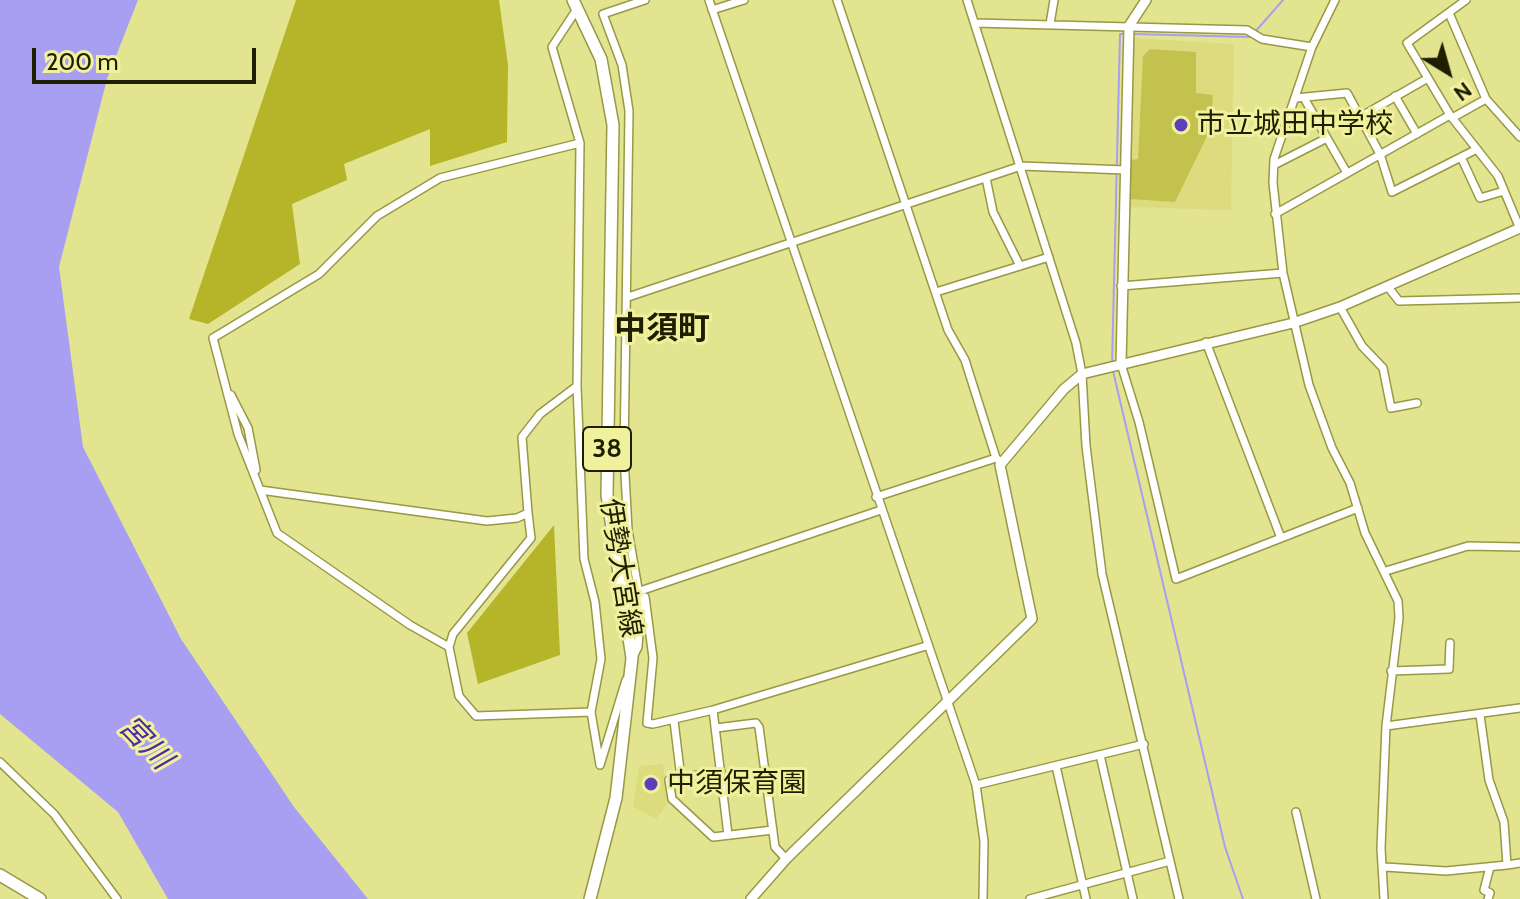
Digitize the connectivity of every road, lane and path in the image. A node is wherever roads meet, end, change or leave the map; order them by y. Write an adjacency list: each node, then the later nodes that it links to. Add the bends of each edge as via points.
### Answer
1 (645, 0): 46 (street, via 603,14 627,87)
2 (709, 0): 11 (street)
3 (744, 0): 11 (street)
4 (837, 0): 36 (street)
5 (967, 0): 13 (street)
6 (1054, 0): 14 (street)
7 (1146, 0): 15 (street)
8 (1335, 0): 16 (street)
9 (1466, 0): 12 (street)
10 (576, 3): 26 (street, via 552,47); 68 (main road, 伊勢大宮線 / 38, via 601,59 613,125 607,495)
11 (712, 10): 39 (street)
12 (1449, 13): 17 (street, via 1407,43); 20 (street)
13 (975, 23): 14 (street); 31 (street)
14 (1050, 24): 15 (street)
15 (1129, 30): 16 (street, via 1254,34); 32 (street)
16 (1312, 47): 19 (street)
17 (1428, 78): 18 (street); 21 (street)
18 (1395, 96): 22 (street); 23 (street)
19 (1300, 98): 22 (street, via 1347,93); 25 (street); 30 (street)
20 (1486, 99): 21 (street); 24 (street)
21 (1451, 116): 23 (street); 27 (street)
22 (1360, 117): 28 (street)
23 (1417, 134): 28 (street)
24 (1520, 137)
25 (1327, 138): 30 (street); 33 (street)
26 (580, 143): 53 (street); 56 (street, via 440,178 377,216 319,274 213,338 224,382 248,428)
27 (1477, 149): 29 (street); 35 (street)
28 (1380, 154): 29 (street, via 1392,192); 33 (street)
29 (1461, 157): 35 (street, via 1480,198)
30 (1274, 165): 37 (street)
31 (1021, 166): 32 (street); 34 (street); 40 (street)
32 (1123, 170): 43 (street)
33 (1347, 173): 37 (street)
34 (986, 178): 36 (street); 41 (street, via 993,212)
35 (1504, 191): 38 (street)
36 (907, 203): 39 (street); 45 (street)
37 (1275, 214): 42 (street)
38 (1520, 229): 44 (street)
39 (791, 243): 46 (street); 57 (street)
40 (1049, 257): 41 (street); 52 (street)
41 (1020, 266): 45 (street)
42 (1283, 273): 43 (street); 49 (street)
43 (1121, 286): 51 (street)
44 (1388, 287): 47 (street, via 1399,301); 48 (street)
45 (936, 292): 55 (street)
46 (628, 297): 64 (street, via 624,456 628,530)
47 (1520, 298)
48 (1340, 307): 49 (street); 54 (street, via 1362,346 1383,368 1391,408)
49 (1293, 323): 50 (street); 58 (street, via 1318,411)
50 (1206, 342): 51 (street); 61 (street)
51 (1119, 364): 52 (street); 61 (street, via 1139,422 1176,579)
52 (1082, 374): 55 (street, via 1020,445); 78 (street, via 1102,574)
53 (577, 386): 60 (street, via 540,414 522,437); 73 (street, via 584,559 601,659)
54 (1417, 403)
55 (998, 460): 57 (street); 70 (street, via 1032,619)
56 (260, 491): 60 (street, via 487,521); 67 (street, via 277,533)
57 (876, 497): 59 (street)
58 (1358, 508): 61 (street); 63 (street)
59 (881, 510): 64 (street); 66 (street)
60 (528, 513): 67 (street, via 531,538 459,627)
61 (1281, 538)
62 (1520, 547): 63 (street, via 1468,546)
63 (1386, 571): 69 (street, via 1399,618)
64 (642, 592): 68 (street, via 638,647); 75 (street, via 653,658 647,723)
65 (1450, 643): 69 (street, via 1449,669)
66 (926, 646): 70 (street); 72 (street)
67 (449, 647): 73 (street, via 459,696 476,716)
68 (632, 658): 73 (street, via 600,765); 99 (main road, 伊勢大宮線 / 38, via 616,798)
69 (1391, 671): 76 (street)
70 (947, 702): 84 (street); 88 (street)
71 (1520, 708): 74 (street)
72 (713, 710): 75 (street); 77 (street)
73 (591, 712)
74 (1480, 715): 76 (street); 91 (street, via 1489,780 1504,822)
75 (674, 721): 83 (street)
76 (1386, 726): 92 (street, via 1381,848)
77 (716, 728): 82 (street); 86 (street, via 756,723 759,727)
78 (1144, 744): 79 (street); 89 (street)
79 (1100, 755): 81 (street); 94 (street)
80 (0, 762): 98 (street, via 54,814)
81 (1056, 766): 84 (street); 96 (street)
82 (721, 771): 83 (street); 87 (street)
83 (681, 778): 87 (street, via 669,780 672,799 713,837)
84 (976, 785): 101 (street, via 984,841)
85 (1296, 812): 106 (street)
86 (773, 830): 87 (street); 88 (street, via 775,847)
87 (728, 835)
88 (786, 859): 100 (street)
89 (1170, 861): 94 (street); 105 (street)
90 (1520, 863): 91 (street)
91 (1507, 865): 93 (street)
92 (1385, 867): 93 (street); 107 (street)
93 (1490, 867): 108 (street, via 1484,890 1490,893)
94 (1127, 872): 96 (street); 104 (street)
95 (0, 875): 97 (main road)
96 (1082, 883): 102 (street); 103 (street)
97 (40, 899)
98 (117, 899)
99 (590, 899)
100 (751, 899)
101 (983, 899)
102 (1030, 899)
103 (1086, 899)
104 (1133, 899)
105 (1179, 899)
106 (1316, 899)
107 (1384, 899)
108 (1488, 899)

